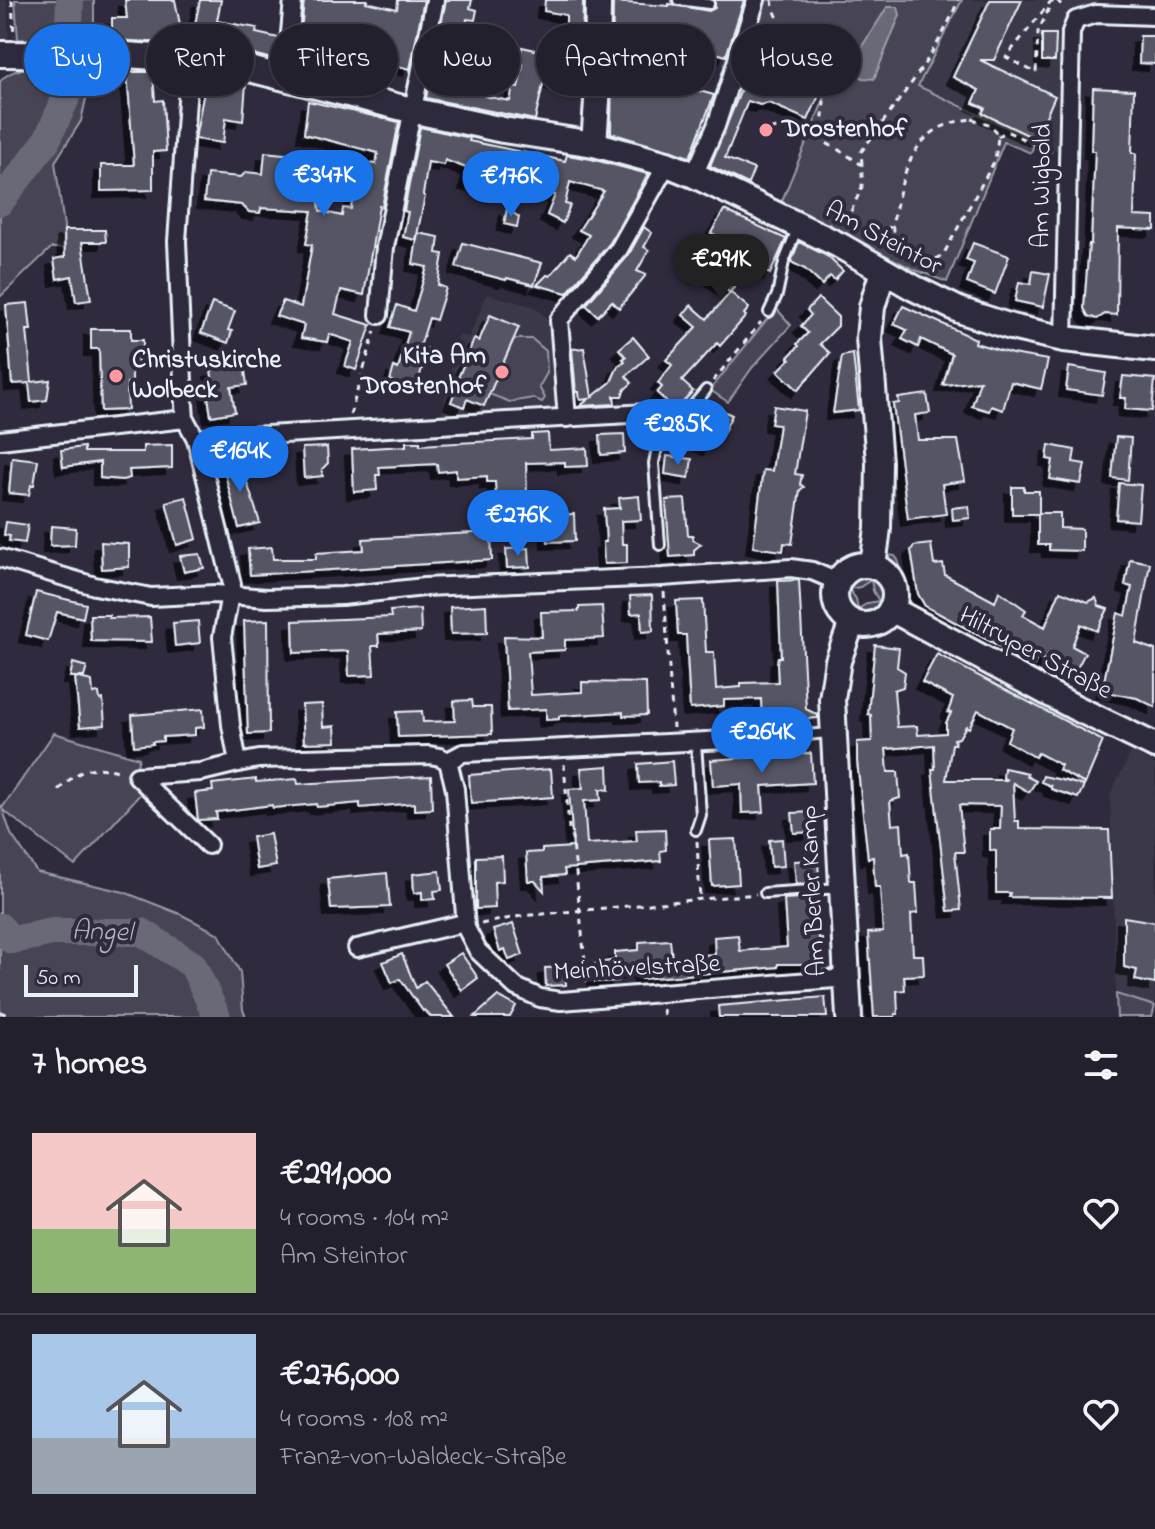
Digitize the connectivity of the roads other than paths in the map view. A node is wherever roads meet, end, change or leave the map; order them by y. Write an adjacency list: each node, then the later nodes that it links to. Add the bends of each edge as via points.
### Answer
1 (293, 0): 8 (street)
2 (435, 0): 13 (street)
3 (598, 0): 14 (street)
4 (678, 0): 6 (lane)
5 (756, 0): 16 (street, via 716,126)
6 (709, 4)
7 (1155, 16): 21 (street, Am Wigbold, via 1096,14 1076,20 1071,32)
8 (291, 24)
9 (7, 54): 10 (street, Am Steintor)
10 (146, 57)
11 (187, 96): 25 (street, via 177,241)
12 (358, 96): 13 (street, Am Steintor)
13 (411, 110): 14 (street, Am Steintor); 20 (street, via 385,247)
14 (594, 144): 15 (street, Am Steintor)
15 (667, 164): 16 (street, Am Steintor); 24 (street, via 619,249 559,320)
16 (694, 175): 17 (street, Am Steintor)
17 (798, 225): 18 (street, Am Steintor); 19 (lane)
18 (883, 271): 21 (street, Am Steintor, via 959,310); 31 (street, via 869,338 879,462)
19 (769, 312)
20 (379, 315)
21 (1064, 339): 22 (street, Am Steintor)
22 (1155, 349)
23 (706, 390): 26 (lane)
24 (567, 418): 26 (street, via 647,413); 27 (street)
25 (185, 419): 27 (street); 28 (street)
26 (665, 433): 29 (lane, via 654,463)
27 (196, 439): 33 (street)
28 (0, 440)
29 (660, 545)
30 (0, 558): 33 (street, via 135,595)
31 (873, 566): 32 (street, via 853,567); 34 (street, via 893,585)
32 (838, 582): 33 (street, via 791,568 342,596); 35 (street, via 839,610)
33 (232, 596): 41 (street, via 222,637)
34 (891, 609): 35 (street, via 869,624); 39 (street, Hiltruper Straße)
35 (852, 622): 36 (street, Am Berler Kamp, via 834,680)
36 (833, 733): 37 (lane); 44 (street, Am Berler Kamp)
37 (747, 739): 38 (street)
38 (696, 743): 40 (street, via 463,753); 42 (lane, via 701,815)
39 (1155, 746)
40 (448, 761): 41 (street, via 429,755); 46 (street, via 455,789)
41 (238, 763): 43 (street, via 201,772 137,776)
42 (696, 830)
43 (208, 845)
44 (842, 887): 45 (lane); 48 (street, Am Berler Kamp)
45 (765, 893)
46 (465, 925): 47 (street); 48 (street, Meinhövelstraße, via 478,951 516,987 561,1001)
47 (357, 948)
48 (847, 978): 49 (street, Am Berler Kamp)
49 (849, 1017)

